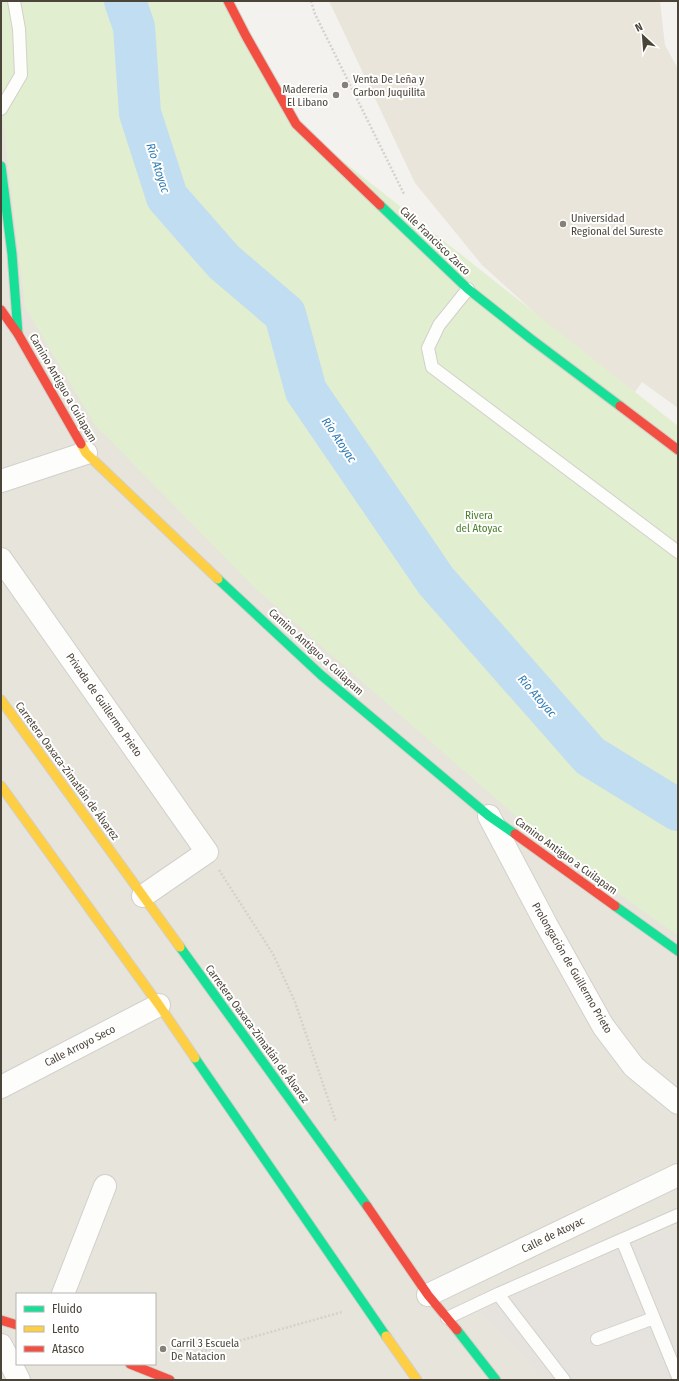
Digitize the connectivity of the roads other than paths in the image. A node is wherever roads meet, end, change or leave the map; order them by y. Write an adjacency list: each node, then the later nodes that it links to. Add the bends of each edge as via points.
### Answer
1 (14, 1): 3 (lane, via 19,29 21,75)
2 (228, 1): 5 (street, Calle Francisco Zarco, via 296,124)
3 (1, 109)
4 (1, 166): 7 (street, via 12,254)
5 (468, 289): 8 (street, Calle Francisco Zarco); 11 (lane, via 439,325 428,348 432,366)
6 (1, 310): 7 (street, Camino Antiguo a Cuilapam)
7 (18, 334): 9 (street, Camino Antiguo a Cuilapam)
8 (678, 450)
9 (86, 453): 10 (street); 15 (street, Camino Antiguo a Cuilapam, via 321,675)
10 (1, 481)
11 (677, 550)
12 (1, 559): 16 (street, Privada de Guillermo Prieto, via 207,852)
13 (1, 700): 16 (street, Carretera Oaxaca-Zimatlán de Álvarez)
14 (1, 786): 18 (street)
15 (489, 816): 17 (street, Camino Antiguo a Cuilapam); 20 (street, Prolongación de Guillermo Prieto, via 603,1026 634,1067)
16 (143, 896): 27 (street, Carretera Oaxaca-Zimatlán de Álvarez)
17 (678, 951)
18 (159, 1005): 19 (street, Calle Arroyo Seco); 38 (street)
19 (1, 1087)
20 (678, 1103)
21 (678, 1174): 27 (street, Calle de Atoyac)
22 (104, 1186): 25 (street)
23 (678, 1215): 24 (lane)
24 (622, 1240): 26 (lane); 29 (lane)
25 (63, 1293)
26 (498, 1294): 28 (lane); 40 (lane)
27 (428, 1295): 28 (street, Carretera Oaxaca-Zimatlán de Álvarez)
28 (447, 1318): 39 (street, Carretera Oaxaca-Zimatlán de Álvarez)
29 (654, 1318): 32 (lane); 35 (lane)
30 (1, 1320): 31 (street)
31 (16, 1324)
32 (597, 1339)
33 (1, 1345): 36 (street)
34 (133, 1365): 37 (street)
35 (678, 1377)
36 (20, 1380)
37 (170, 1380)
38 (417, 1380)
39 (496, 1380)
40 (564, 1380)

